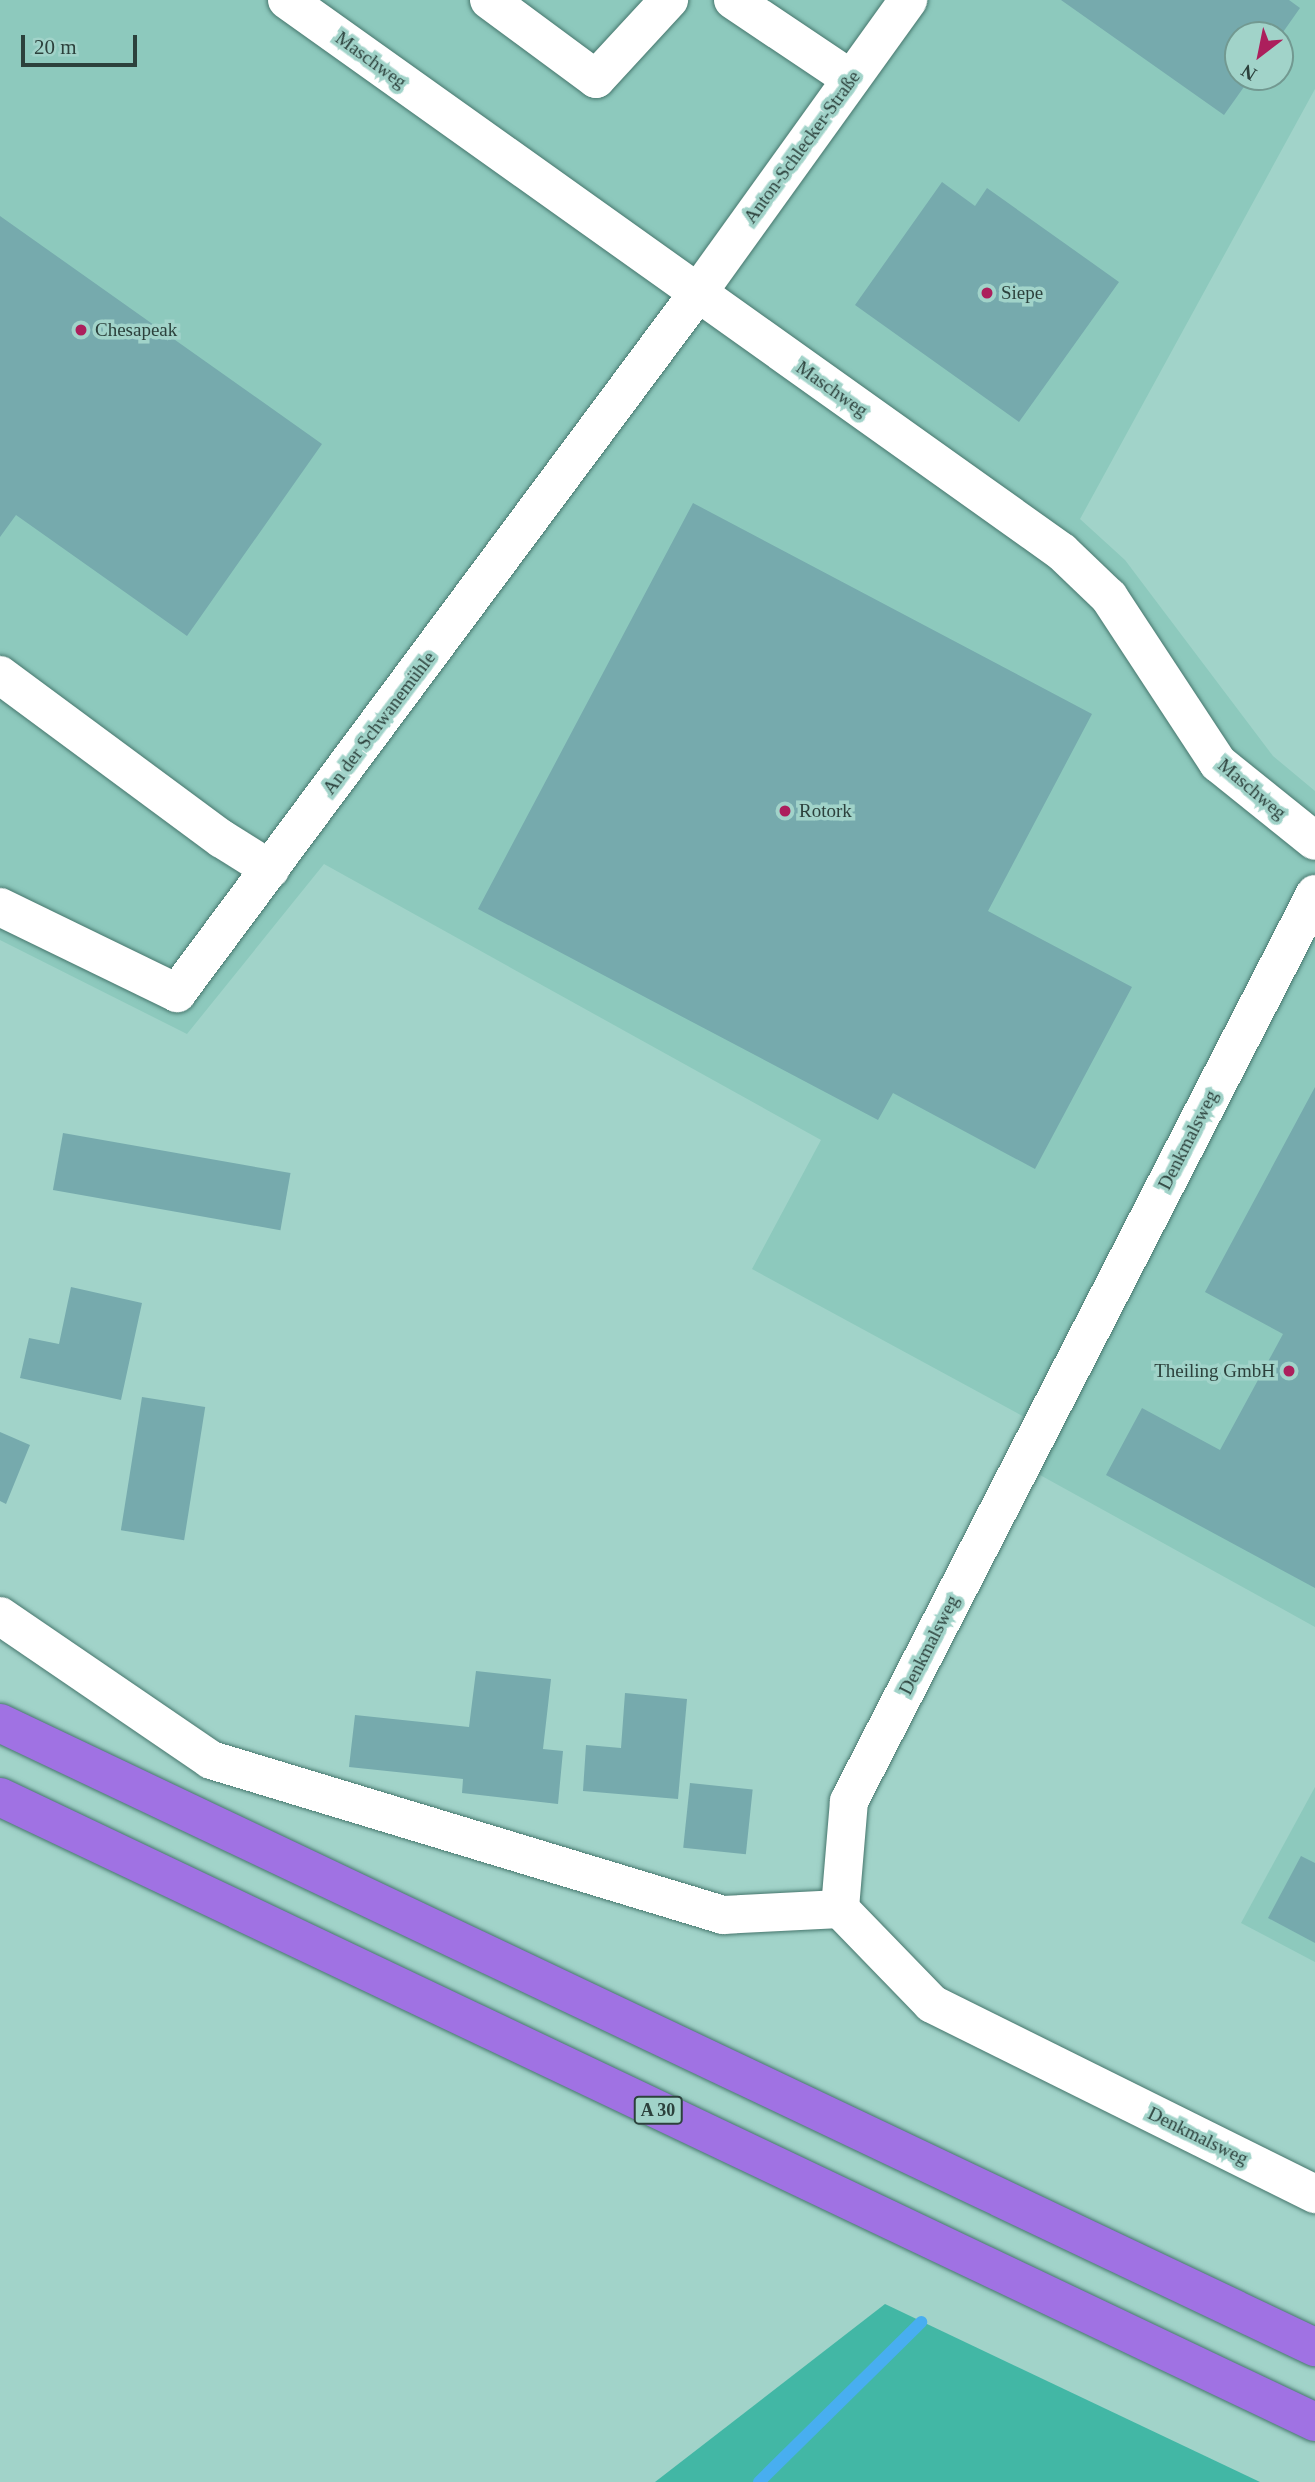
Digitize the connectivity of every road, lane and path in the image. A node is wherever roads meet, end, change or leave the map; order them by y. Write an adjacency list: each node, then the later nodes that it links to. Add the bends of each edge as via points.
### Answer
1 (287, 0): 7 (street, Maschweg)
2 (489, 0): 3 (street, via 596,79)
3 (669, 0)
4 (733, 0): 6 (street)
5 (908, 0): 6 (street, Anton-Schlecker-Straße)
6 (851, 79): 7 (street, Anton-Schlecker-Straße)
7 (697, 294): 9 (street, Maschweg, via 1062,552 1109,597 1218,763); 10 (street, An der Schwanemühle)
8 (0, 675): 10 (street, via 222,839)
9 (1315, 841)
10 (270, 869): 12 (street, An der Schwanemühle, via 177,993)
11 (1315, 894): 16 (street, Denkmalsweg, via 849,1801)
12 (0, 907)
13 (0, 1616): 16 (street, via 211,1760 723,1914)
14 (0, 1723): 18 (highway)
15 (0, 1797): 19 (highway, A 30)
16 (839, 1909): 17 (street, Denkmalsweg, via 932,2004)
17 (1315, 2194)
18 (1315, 2347)
19 (1315, 2422)

